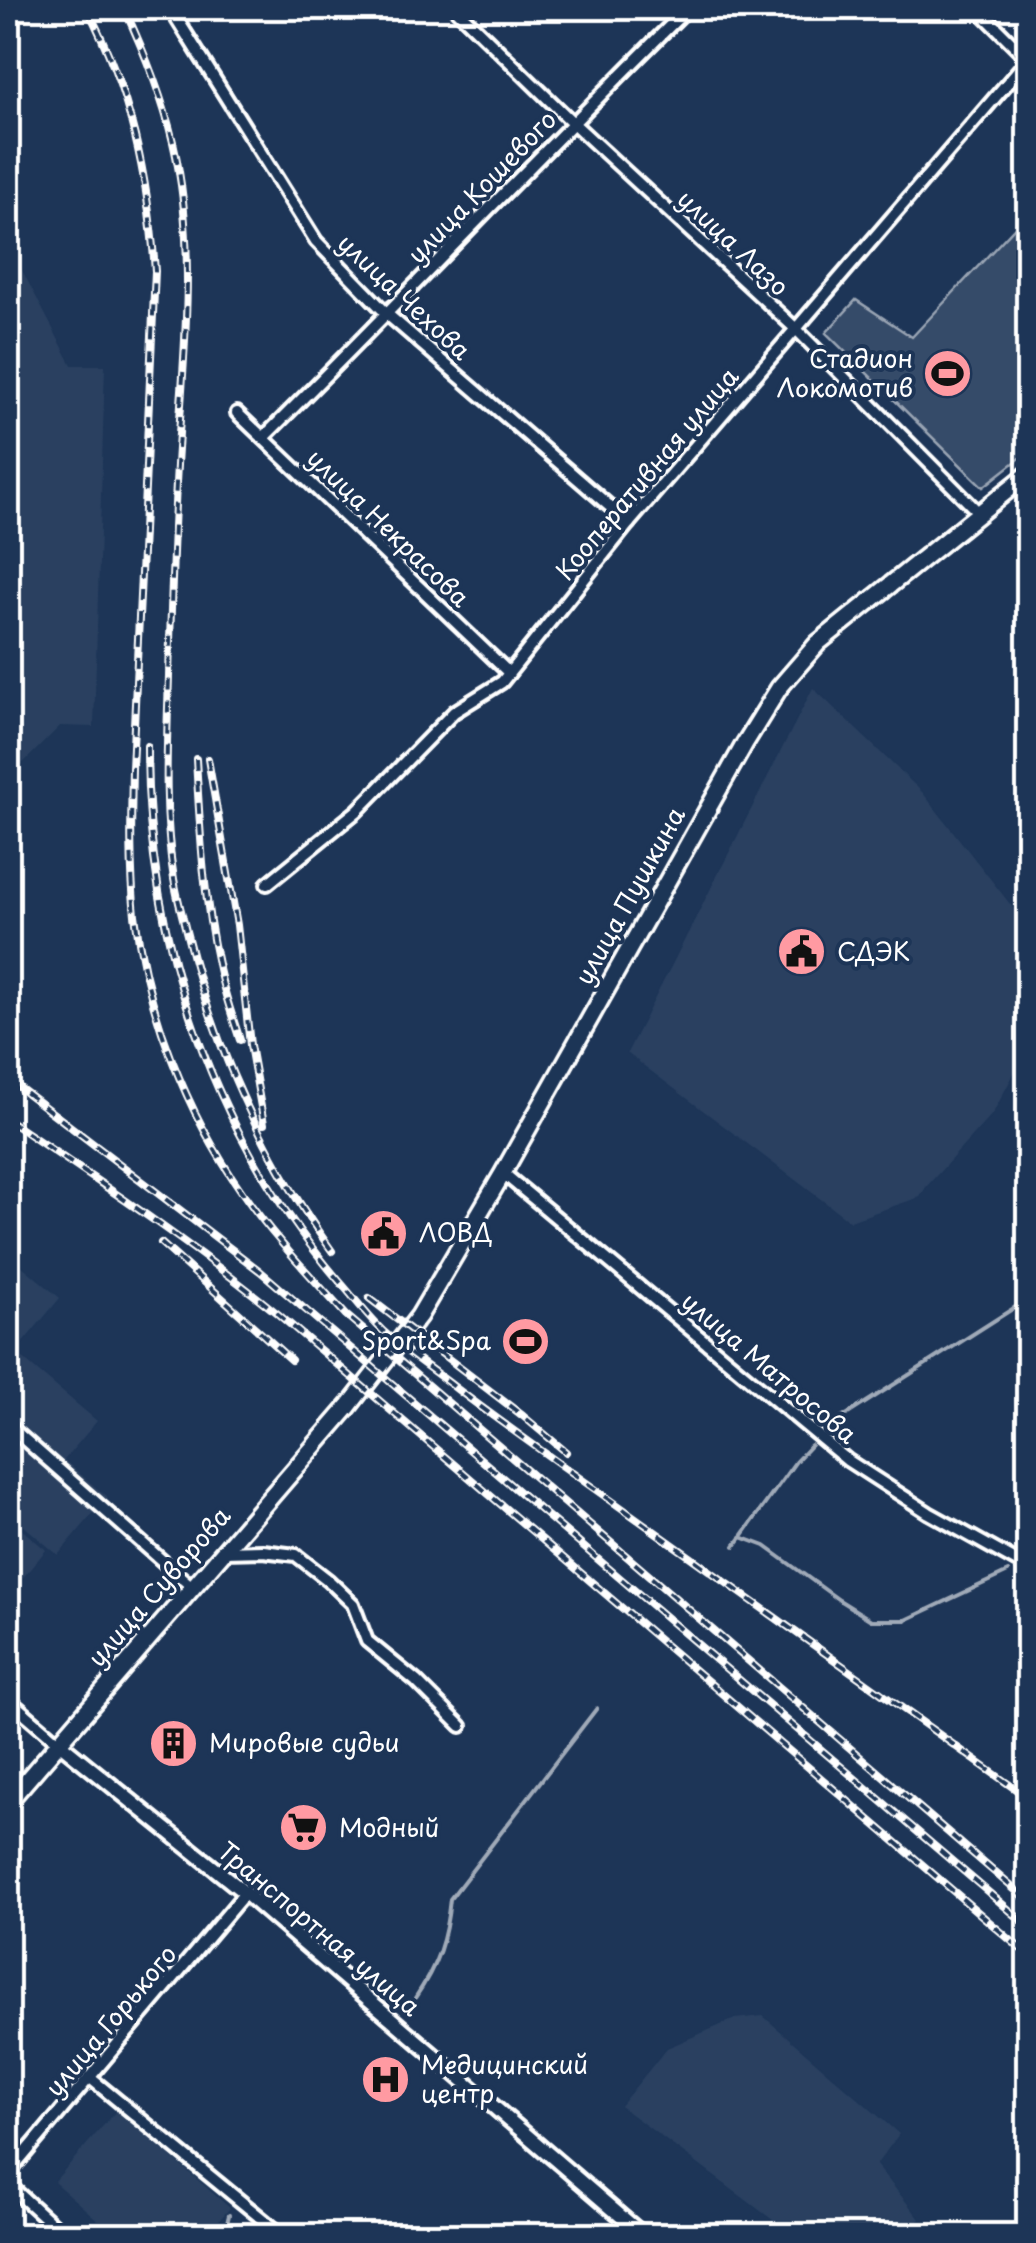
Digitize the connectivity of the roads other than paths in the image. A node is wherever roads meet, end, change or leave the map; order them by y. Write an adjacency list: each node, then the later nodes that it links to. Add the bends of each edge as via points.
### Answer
1 (170, 8): 7 (street, улица Чехова, via 316,241)
2 (455, 8): 6 (street, улица Лазо)
3 (688, 8): 6 (street, улица Кошевого)
4 (977, 8): 5 (street)
5 (1028, 59): 8 (street, Кооперативная улица)
6 (572, 122): 7 (street, улица Кошевого); 8 (street, улица Лазо)
7 (387, 314): 10 (street, улица Кошевого); 13 (street, улица Чехова)
8 (796, 328): 12 (street, улица Лазо); 13 (street, Кооперативная улица)
9 (238, 413): 10 (street, улица Некрасова)
10 (264, 437): 14 (street, улица Некрасова)
11 (1028, 474): 12 (main road, улица Пушкина)
12 (980, 514): 16 (main road, улица Пушкина, via 818,643 779,688)
13 (629, 522): 14 (street, Кооперативная улица)
14 (509, 674): 15 (street, Кооперативная улица, via 454,712 357,811)
15 (267, 884)
16 (503, 1173): 17 (main road, улица Пушкина, via 419,1316); 20 (street, улица Матросова, via 848,1460)
17 (349, 1406): 19 (main road, улица Суворова)
18 (8, 1424): 21 (street)
19 (223, 1552): 21 (main road, улица Суворова); 23 (street, via 296,1555 353,1604 367,1640)
20 (1028, 1568)
21 (192, 1587): 24 (main road, улица Суворова)
22 (8, 1699): 24 (street, Транспортная улица)
23 (461, 1726)
24 (58, 1742): 25 (main road, улица Суворова); 26 (street, Транспортная улица)
25 (8, 1802)
26 (245, 1893): 27 (street, улица Горького); 32 (street, Транспортная улица)
27 (89, 2077): 28 (street, улица Горького); 31 (street)
28 (8, 2174)
29 (8, 2184): 30 (street)
30 (65, 2236)
31 (283, 2236)
32 (644, 2236)

